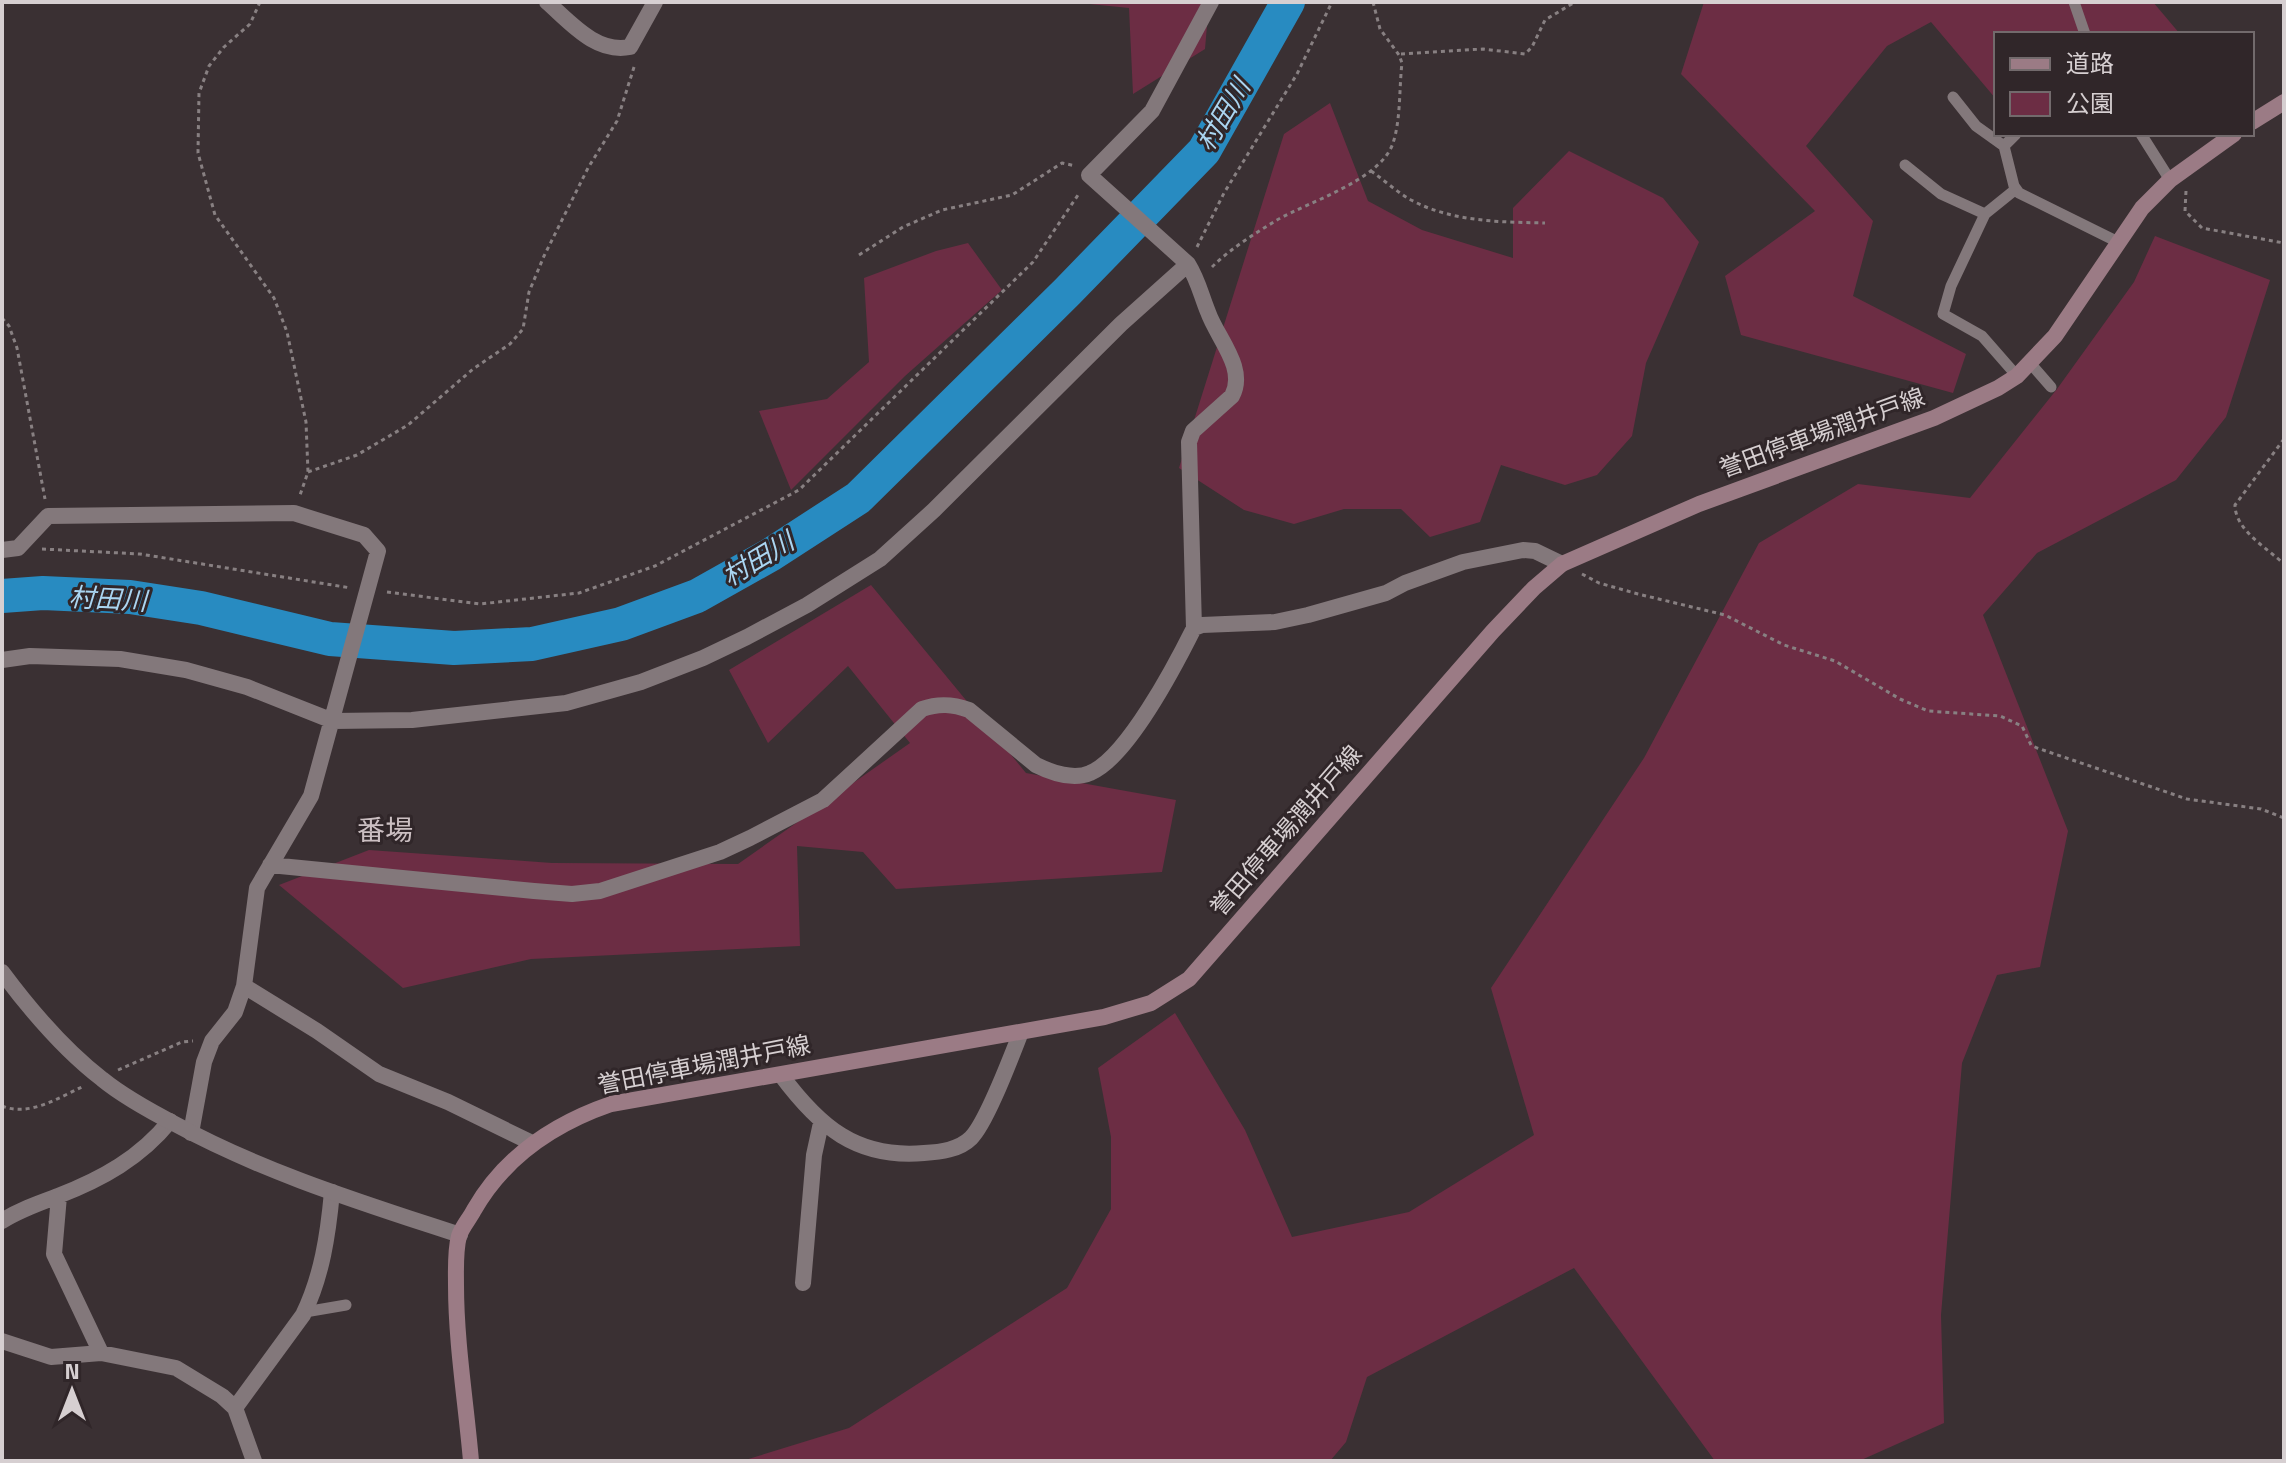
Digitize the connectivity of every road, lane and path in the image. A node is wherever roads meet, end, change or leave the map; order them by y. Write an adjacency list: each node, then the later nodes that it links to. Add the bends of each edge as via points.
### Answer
1 (260, 2): 36 (path, via 250,24 209,66 199,93 198,153 215,215 274,298 287,332 306,422)
2 (547, 2): 10 (street, via 589,39 617,49 630,47)
3 (655, 2): 10 (street)
4 (1211, 2): 21 (street, via 1152,111)
5 (1332, 2): 29 (path, via 1297,74 1224,193)
6 (1373, 2): 11 (path, via 1380,29)
7 (1575, 2): 11 (path, via 1545,20 1525,54 1483,49)
8 (2074, 2): 9 (lane)
9 (2084, 32)
10 (639, 34): 36 (path, via 617,121 549,244 529,292 523,329 408,425 357,455)
11 (1399, 55): 20 (path, via 1393,145)
12 (1953, 97): 18 (lane, via 1976,126)
13 (2284, 102): 14 (main road)
14 (2254, 121)
15 (2014, 136): 18 (lane)
16 (2142, 136): 22 (lane)
17 (2231, 136): 22 (main road, 誉田停車場潤井戸線)
18 (2004, 146): 23 (lane)
19 (1905, 165): 24 (lane, via 1941,194)
20 (1371, 171): 25 (path, via 1427,207 1493,222); 30 (path, via 1276,221 1224,255)
21 (1089, 175): 28 (path, via 1062,163 1012,195 942,210); 29 (street); 42 (path, via 1033,262 799,490 655,566 579,593 480,604)
22 (2170, 180): 26 (main road, 誉田停車場潤井戸線); 27 (path, via 2185,188 2185,211 2202,228)
23 (2016, 189): 24 (lane); 26 (lane)
24 (1985, 214): 33 (lane, via 1955,275 1943,314 1982,336)
25 (1545, 223)
26 (2118, 242): 32 (main road, 誉田停車場潤井戸線)
27 (2284, 243)
28 (859, 255)
29 (1188, 264): 30 (street); 45 (street, via 880,559 759,631 641,682 566,703 412,720)
30 (1198, 280): 43 (street, via 1235,370 1235,390 1193,431 1189,442)
31 (2, 318): 38 (path, via 17,348)
32 (2031, 364): 33 (main road, 誉田停車場潤井戸線); 34 (lane)
33 (2017, 376): 40 (main road, 誉田停車場潤井戸線, via 1934,418 1661,519)
34 (2051, 387)
35 (2284, 439): 41 (path, via 2235,505 2245,530)
36 (308, 472): 37 (path)
37 (294, 513): 38 (street); 42 (street, via 364,535 378,551)
38 (48, 516): 39 (street)
39 (10, 549): 42 (path, via 140,554)
40 (1562, 564): 43 (street, via 1523,550 1463,562 1386,593 1308,615); 46 (path, via 1607,585 1725,615 1784,645 1835,661 1928,711 2000,716 2022,726 2037,748 2187,799 2261,809); 50 (main road, 誉田停車場潤井戸線, via 1493,631 1189,979 1151,1003)
41 (2284, 564)
42 (366, 590): 45 (street)
43 (1194, 628): 47 (street, via 1145,716 1106,763 1089,774 1049,771 969,710 934,705 922,709 823,800 720,852 600,891 572,894)
44 (2, 660): 45 (street, via 120,659 186,670)
45 (333, 721): 47 (street, via 311,796)
46 (2284, 818)
47 (270, 865): 49 (street, via 257,888)
48 (3, 975): 53 (street, via 45,1026)
49 (244, 986): 51 (street, via 235,1012); 58 (street, via 379,1074)
50 (1021, 1032): 52 (main road, 誉田停車場潤井戸線); 56 (street, via 983,1118 970,1138 955,1148 883,1152)
51 (212, 1041): 53 (path, via 182,1042); 57 (street)
52 (781, 1075): 56 (street); 58 (main road, 誉田停車場潤井戸線, via 611,1104)
53 (101, 1078): 54 (path, via 43,1105 14,1110); 55 (street)
54 (2, 1106)
55 (170, 1121): 57 (street); 60 (street, via 152,1143 110,1173)
56 (821, 1123): 63 (street)
57 (191, 1133): 59 (street)
58 (532, 1143): 62 (main road, 誉田停車場潤井戸線, via 492,1183)
59 (332, 1192): 62 (street); 65 (street, via 326,1248)
60 (59, 1196): 61 (street); 67 (street, via 54,1254)
61 (2, 1221)
62 (460, 1235): 70 (main road, 誉田停車場潤井戸線, via 456,1303)
63 (803, 1283)
64 (346, 1305): 65 (lane)
65 (305, 1312): 68 (street)
66 (2, 1341): 67 (street, via 51,1357)
67 (101, 1353): 68 (street, via 176,1368)
68 (235, 1408): 69 (street)
69 (254, 1461)
70 (471, 1461)

